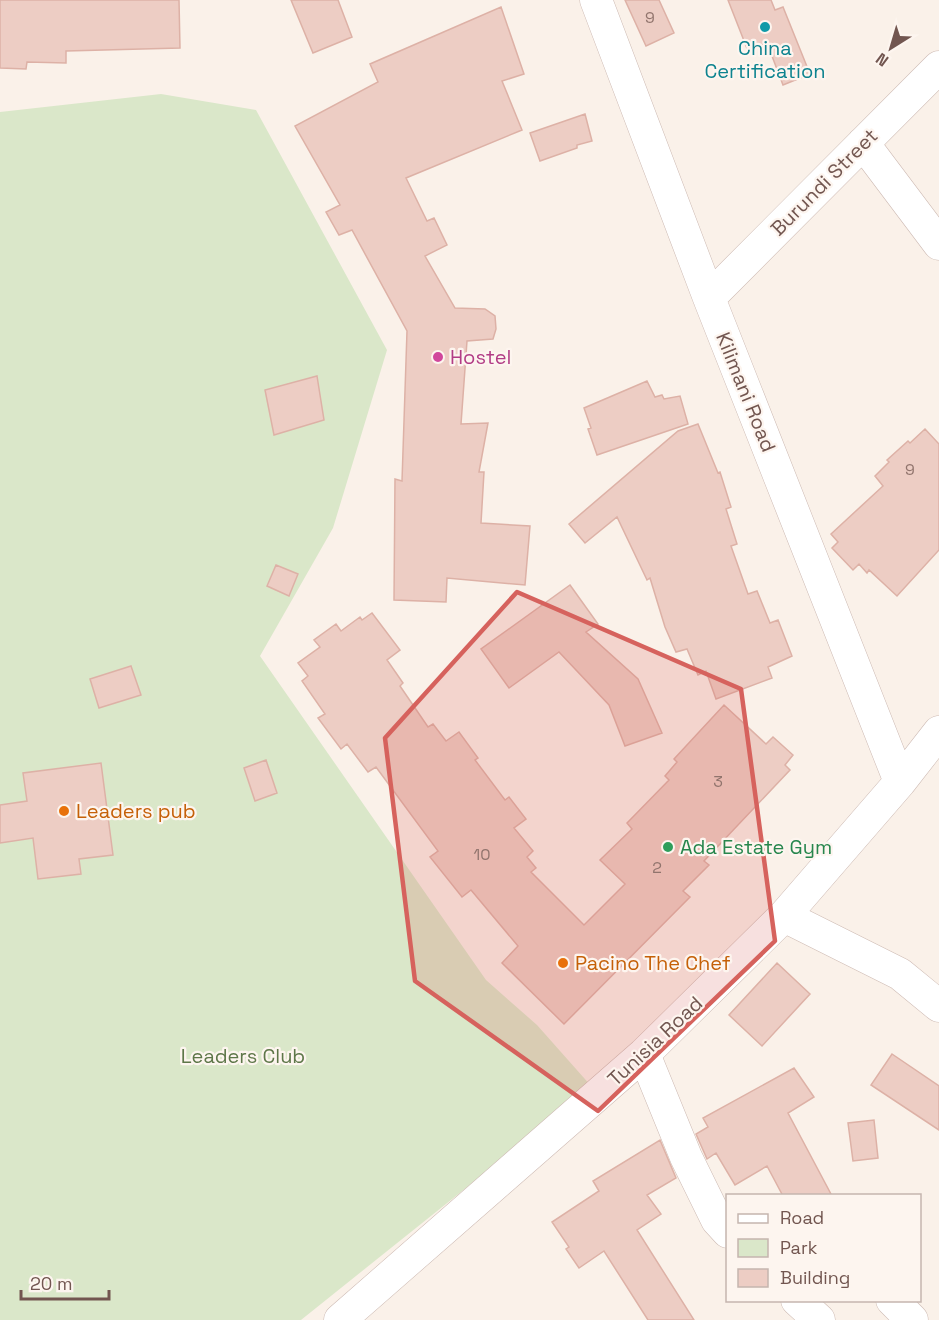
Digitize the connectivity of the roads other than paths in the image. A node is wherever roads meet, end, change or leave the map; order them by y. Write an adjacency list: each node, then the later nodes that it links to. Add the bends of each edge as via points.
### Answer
1 (596, 0): 5 (street, Kilimani Road)
2 (939, 67): 3 (street, Burundi Street)
3 (863, 143): 4 (street); 5 (street, Burundi Street)
4 (939, 244)
5 (709, 298): 7 (street, Kilimani Road)
6 (939, 732): 7 (street, Tunisia Road)
7 (900, 782): 8 (street, Tunisia Road)
8 (784, 916): 9 (street, via 900,974); 10 (street, Tunisia Road)
9 (939, 1006)
10 (644, 1054): 11 (street, via 686,1157 717,1220); 14 (street, Tunisia Road)
11 (726, 1230)
12 (799, 1302): 15 (street)
13 (894, 1302): 16 (street)
14 (340, 1320)
15 (819, 1320)
16 (912, 1320)

